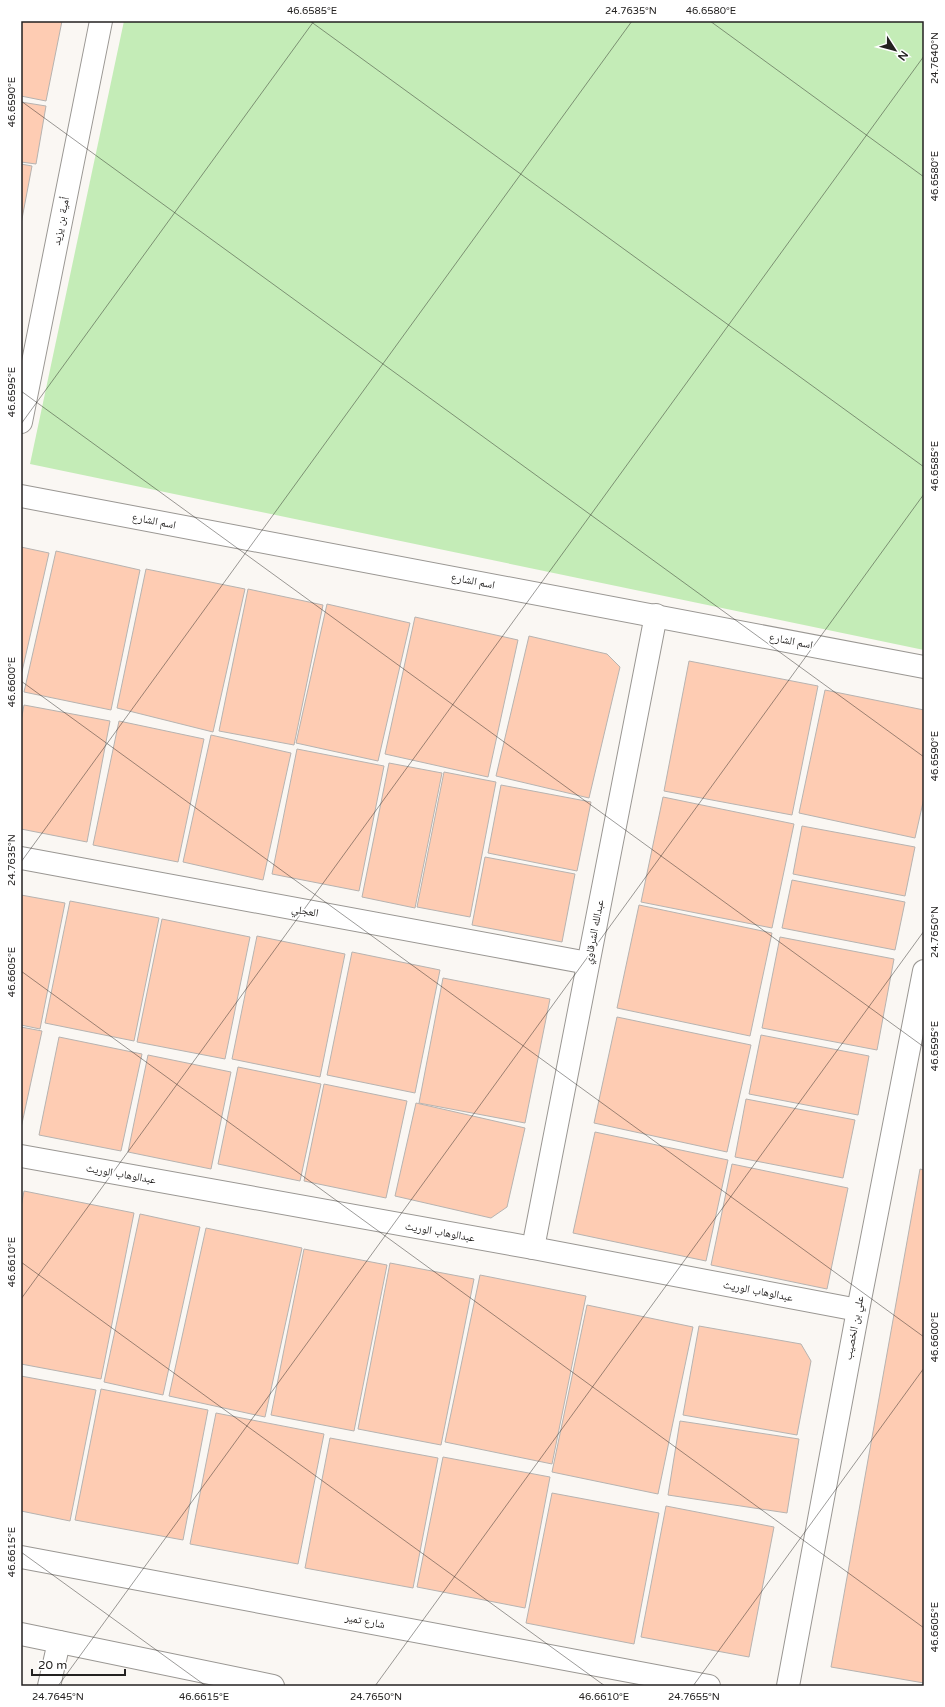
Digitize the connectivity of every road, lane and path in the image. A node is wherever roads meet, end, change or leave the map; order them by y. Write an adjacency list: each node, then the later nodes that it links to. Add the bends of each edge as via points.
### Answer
1 (101, 21): 2 (street, أمية بن يزيد)
2 (21, 422)
3 (21, 496): 4 (street, اسم الشارع)
4 (656, 616): 5 (street, اسم الشارع); 7 (street, عبدالله الشرقاوي)
5 (924, 667)
6 (21, 858): 7 (street, العجلي)
7 (588, 963): 10 (street, عبدالله الشرقاوي)
8 (924, 971): 11 (street, علي بن الخصيب)
9 (21, 1156): 10 (street, عبدالوهاب الوريث)
10 (533, 1248): 11 (street, عبدالوهاب الوريث)
11 (858, 1310): 18 (street, علي بن الخصيب)
12 (21, 1557): 17 (street, شارع تمير)
13 (21, 1634): 14 (street)
14 (59, 1642): 15 (street); 16 (street)
15 (49, 1686)
16 (273, 1686)
17 (709, 1686)
18 (788, 1686)

